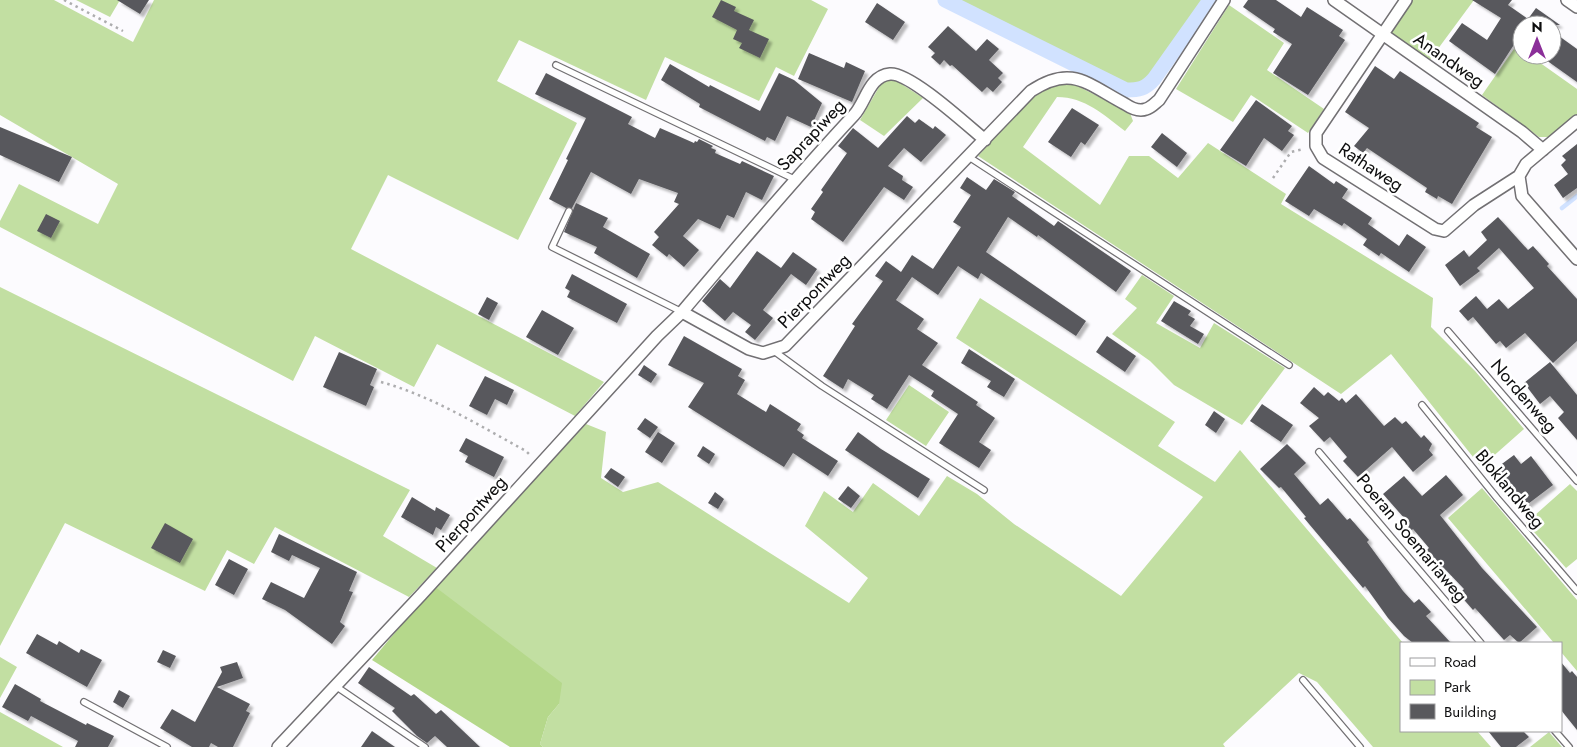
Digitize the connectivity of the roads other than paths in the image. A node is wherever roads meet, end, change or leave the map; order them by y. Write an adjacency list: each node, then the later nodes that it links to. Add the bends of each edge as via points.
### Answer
1 (1224, 0): 9 (street, Pierpontweg, via 1159,100 1147,109 1135,110 1076,77 1062,77 1048,80 1031,91)
2 (1334, 0): 6 (street, Anandweg)
3 (1406, 0): 6 (street, Rathaweg)
4 (1567, 0): 5 (street)
5 (1577, 7)
6 (1381, 35): 10 (street, Anandweg, via 1522,132); 12 (street, Rathaweg, via 1316,133 1316,146 1323,158 1435,229 1444,231 1474,205)
7 (556, 65): 13 (lane)
8 (1577, 121): 10 (street)
9 (985, 140): 11 (street, Pierpontweg); 13 (street, Saprapiweg, via 911,82 899,75 885,75 872,85 860,108)
10 (1543, 150): 12 (street, via 1526,164)
11 (969, 157): 18 (street, Pierpontweg, via 785,346); 19 (lane)
12 (1519, 176): 15 (street, via 1522,196)
13 (794, 179): 16 (street, Saprapiweg)
14 (569, 210): 16 (lane, via 552,247)
15 (1577, 259)
16 (682, 312): 18 (street, Pierpontweg, via 749,349 763,353); 27 (street, Pierpontweg, via 421,596)
17 (1448, 331): 22 (lane, Nordenweg)
18 (774, 351): 23 (lane, via 822,386)
19 (1289, 365)
20 (1422, 405): 24 (lane, Bloklandweg)
21 (1319, 452): 25 (lane, Poeran Soemariaweg)
22 (1577, 481)
23 (984, 490)
24 (1577, 591)
25 (1480, 642)
26 (1303, 680): 33 (lane)
27 (334, 685): 31 (street, Pierpontweg); 32 (lane)
28 (84, 702): 30 (lane)
29 (1556, 732): 34 (lane)
30 (167, 747)
31 (278, 747)
32 (425, 747)
33 (1360, 747)
34 (1569, 747)

